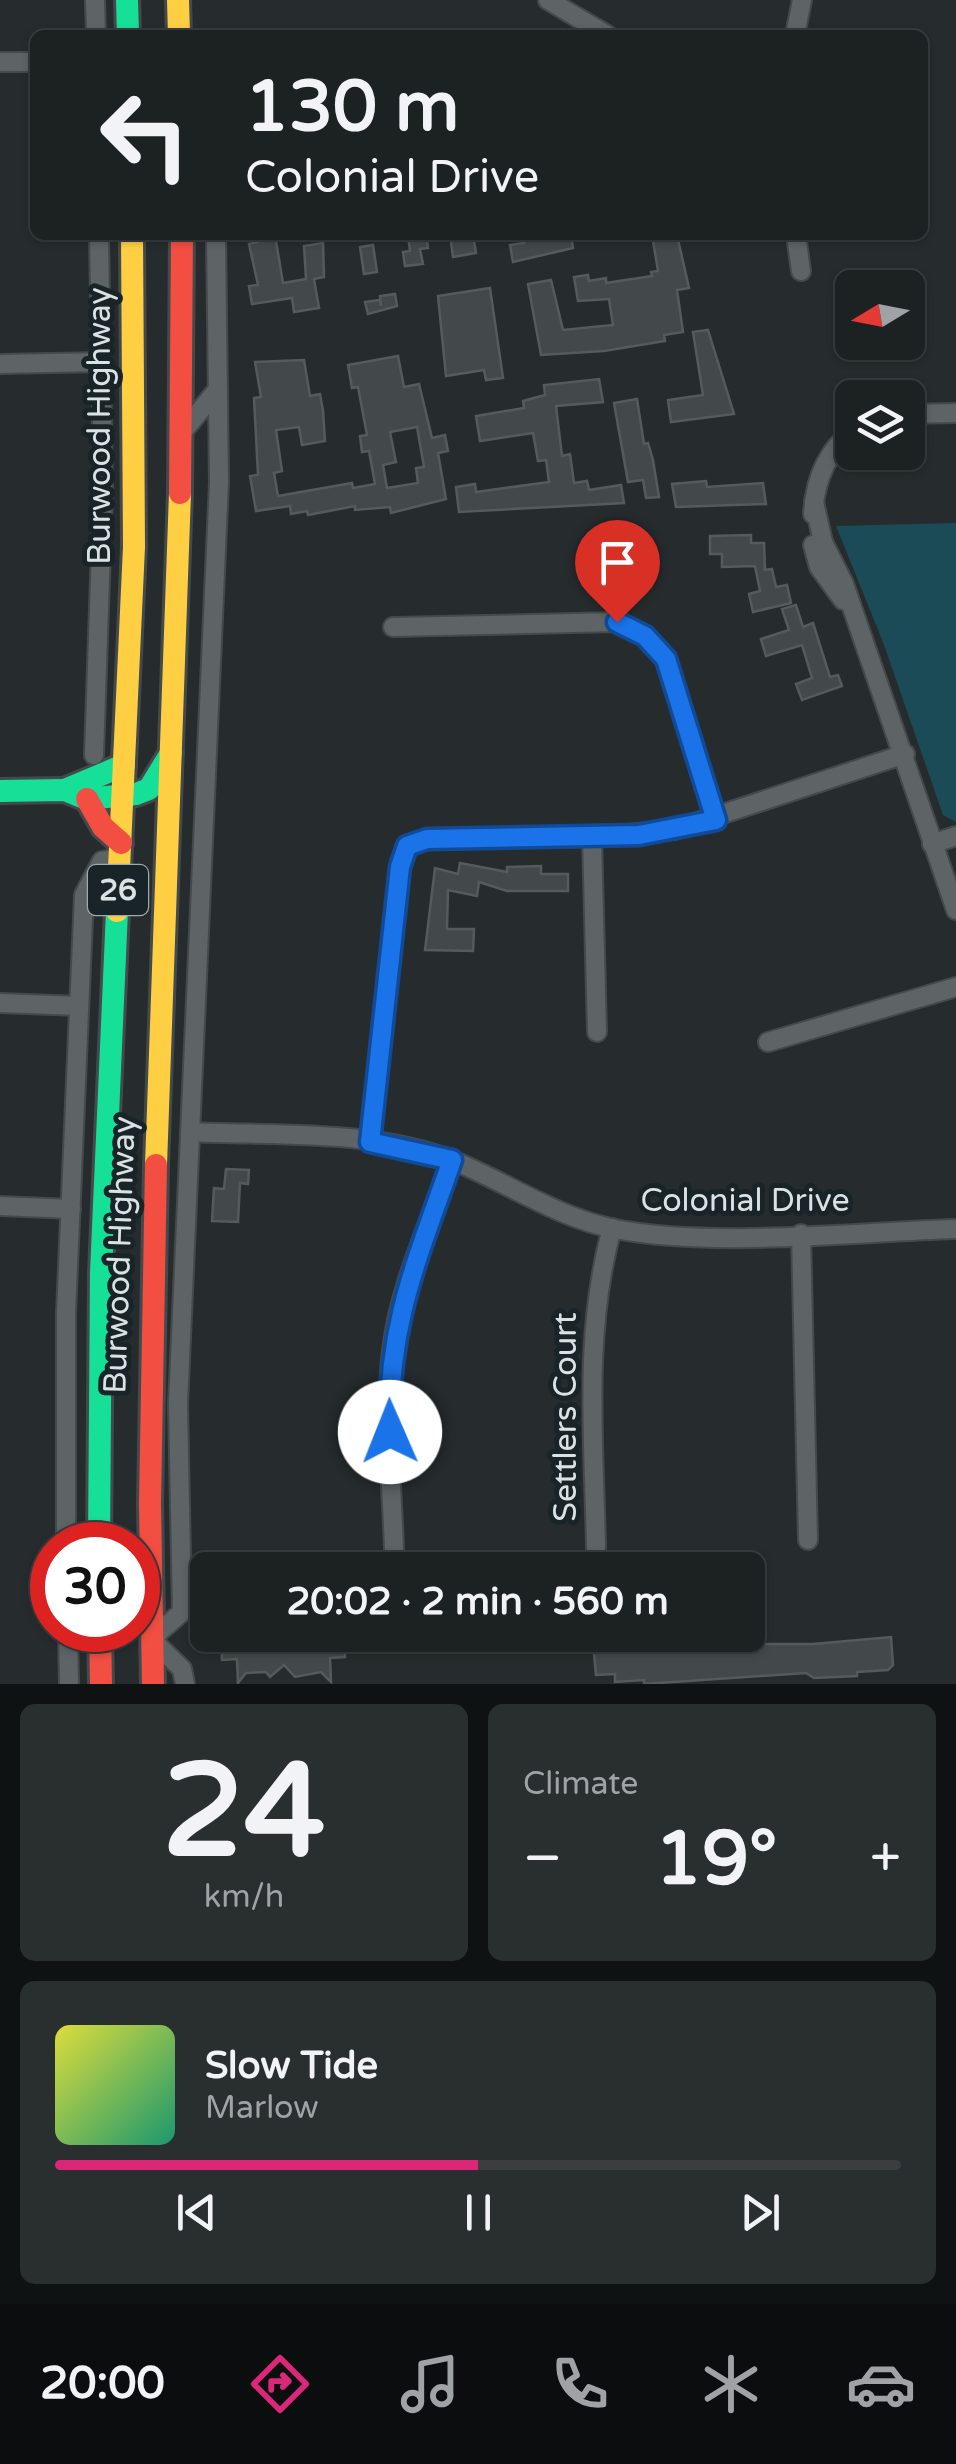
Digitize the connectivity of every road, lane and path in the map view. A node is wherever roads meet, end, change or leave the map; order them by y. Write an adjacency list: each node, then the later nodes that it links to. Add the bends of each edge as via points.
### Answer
1 (95, 0): 6 (street)
2 (127, 0): 7 (main road)
3 (178, 0): 8 (main road)
4 (548, 0): 9 (street)
5 (802, 0): 10 (street)
6 (96, 30)
7 (128, 30)
8 (178, 30)
9 (599, 30)
10 (795, 30)
11 (0, 62): 12 (street)
12 (30, 62)
13 (99, 240): 19 (street, Burwood Highway)
14 (132, 240): 29 (main road, Burwood Highway / 26, via 134,530)
15 (182, 240): 24 (main road, Burwood Highway / 26)
16 (216, 240): 21 (street, Burwood Highway)
17 (797, 240): 18 (street)
18 (801, 272)
19 (102, 362): 20 (street); 27 (street, Burwood Highway)
20 (0, 364)
21 (218, 389): 24 (street); 44 (street, Burwood Highway)
22 (956, 413): 23 (street)
23 (925, 414)
24 (184, 430): 28 (main road, Burwood Highway / 26)
25 (835, 450): 30 (street, via 814,502 815,555 852,612)
26 (393, 627): 35 (street, via 617,622 645,636 666,659)
27 (96, 714): 29 (street); 31 (street, Burwood Highway)
28 (173, 750): 34 (main road, via 149,789); 39 (main road, Burwood Highway / 26)
29 (125, 753): 33 (main road); 34 (main road, Burwood Highway / 26)
30 (905, 754): 35 (street); 38 (street)
31 (94, 756)
32 (0, 791): 33 (main road)
33 (76, 794): 34 (main road); 40 (main road)
34 (123, 796): 40 (main road, Burwood Highway / 26)
35 (716, 820): 37 (street)
36 (956, 836): 38 (street)
37 (592, 837): 48 (street); 51 (street, via 427,839 407,846)
38 (932, 844): 41 (street)
39 (170, 848): 40 (main road); 42 (main road, Burwood Highway / 26)
40 (120, 849): 47 (street, Burwood Highway, via 102,861 86,886); 61 (main road, Burwood Highway / 26, via 101,1273)
41 (948, 864): 43 (street)
42 (168, 873): 44 (street); 59 (main road, Burwood Highway / 26)
43 (956, 910)
44 (200, 912): 50 (street, Burwood Highway)
45 (956, 986): 49 (street)
46 (0, 1004): 47 (street)
47 (79, 1006): 54 (street, Burwood Highway)
48 (596, 1032)
49 (768, 1042)
50 (190, 1132): 51 (street, Colonial Drive); 58 (street, Burwood Highway)
51 (370, 1142): 52 (street, Colonial Drive)
52 (452, 1160): 55 (street, Colonial Drive, via 542,1206); 65 (street, via 402,1296 392,1349)
53 (0, 1206): 54 (street)
54 (71, 1209): 60 (street, Burwood Highway)
55 (612, 1228): 57 (street, Colonial Drive, via 666,1236); 64 (street, Settlers Court, via 591,1343)
56 (956, 1229): 57 (street, Colonial Drive)
57 (801, 1234): 63 (street)
58 (178, 1404): 59 (street); 66 (street, Burwood Highway, via 182,1612)
59 (148, 1426): 62 (main road, Burwood Highway / 26)
60 (66, 1522)
61 (99, 1522)
62 (149, 1522)
63 (808, 1540)
64 (596, 1548)
65 (394, 1550)
66 (160, 1631)
67 (160, 1647): 74 (street, via 182,1668)
68 (68, 1652): 71 (street)
69 (100, 1652): 72 (main road)
70 (151, 1652): 73 (main road, Burwood Highway / 26)
71 (69, 1684)
72 (101, 1684)
73 (152, 1684)
74 (185, 1684)

